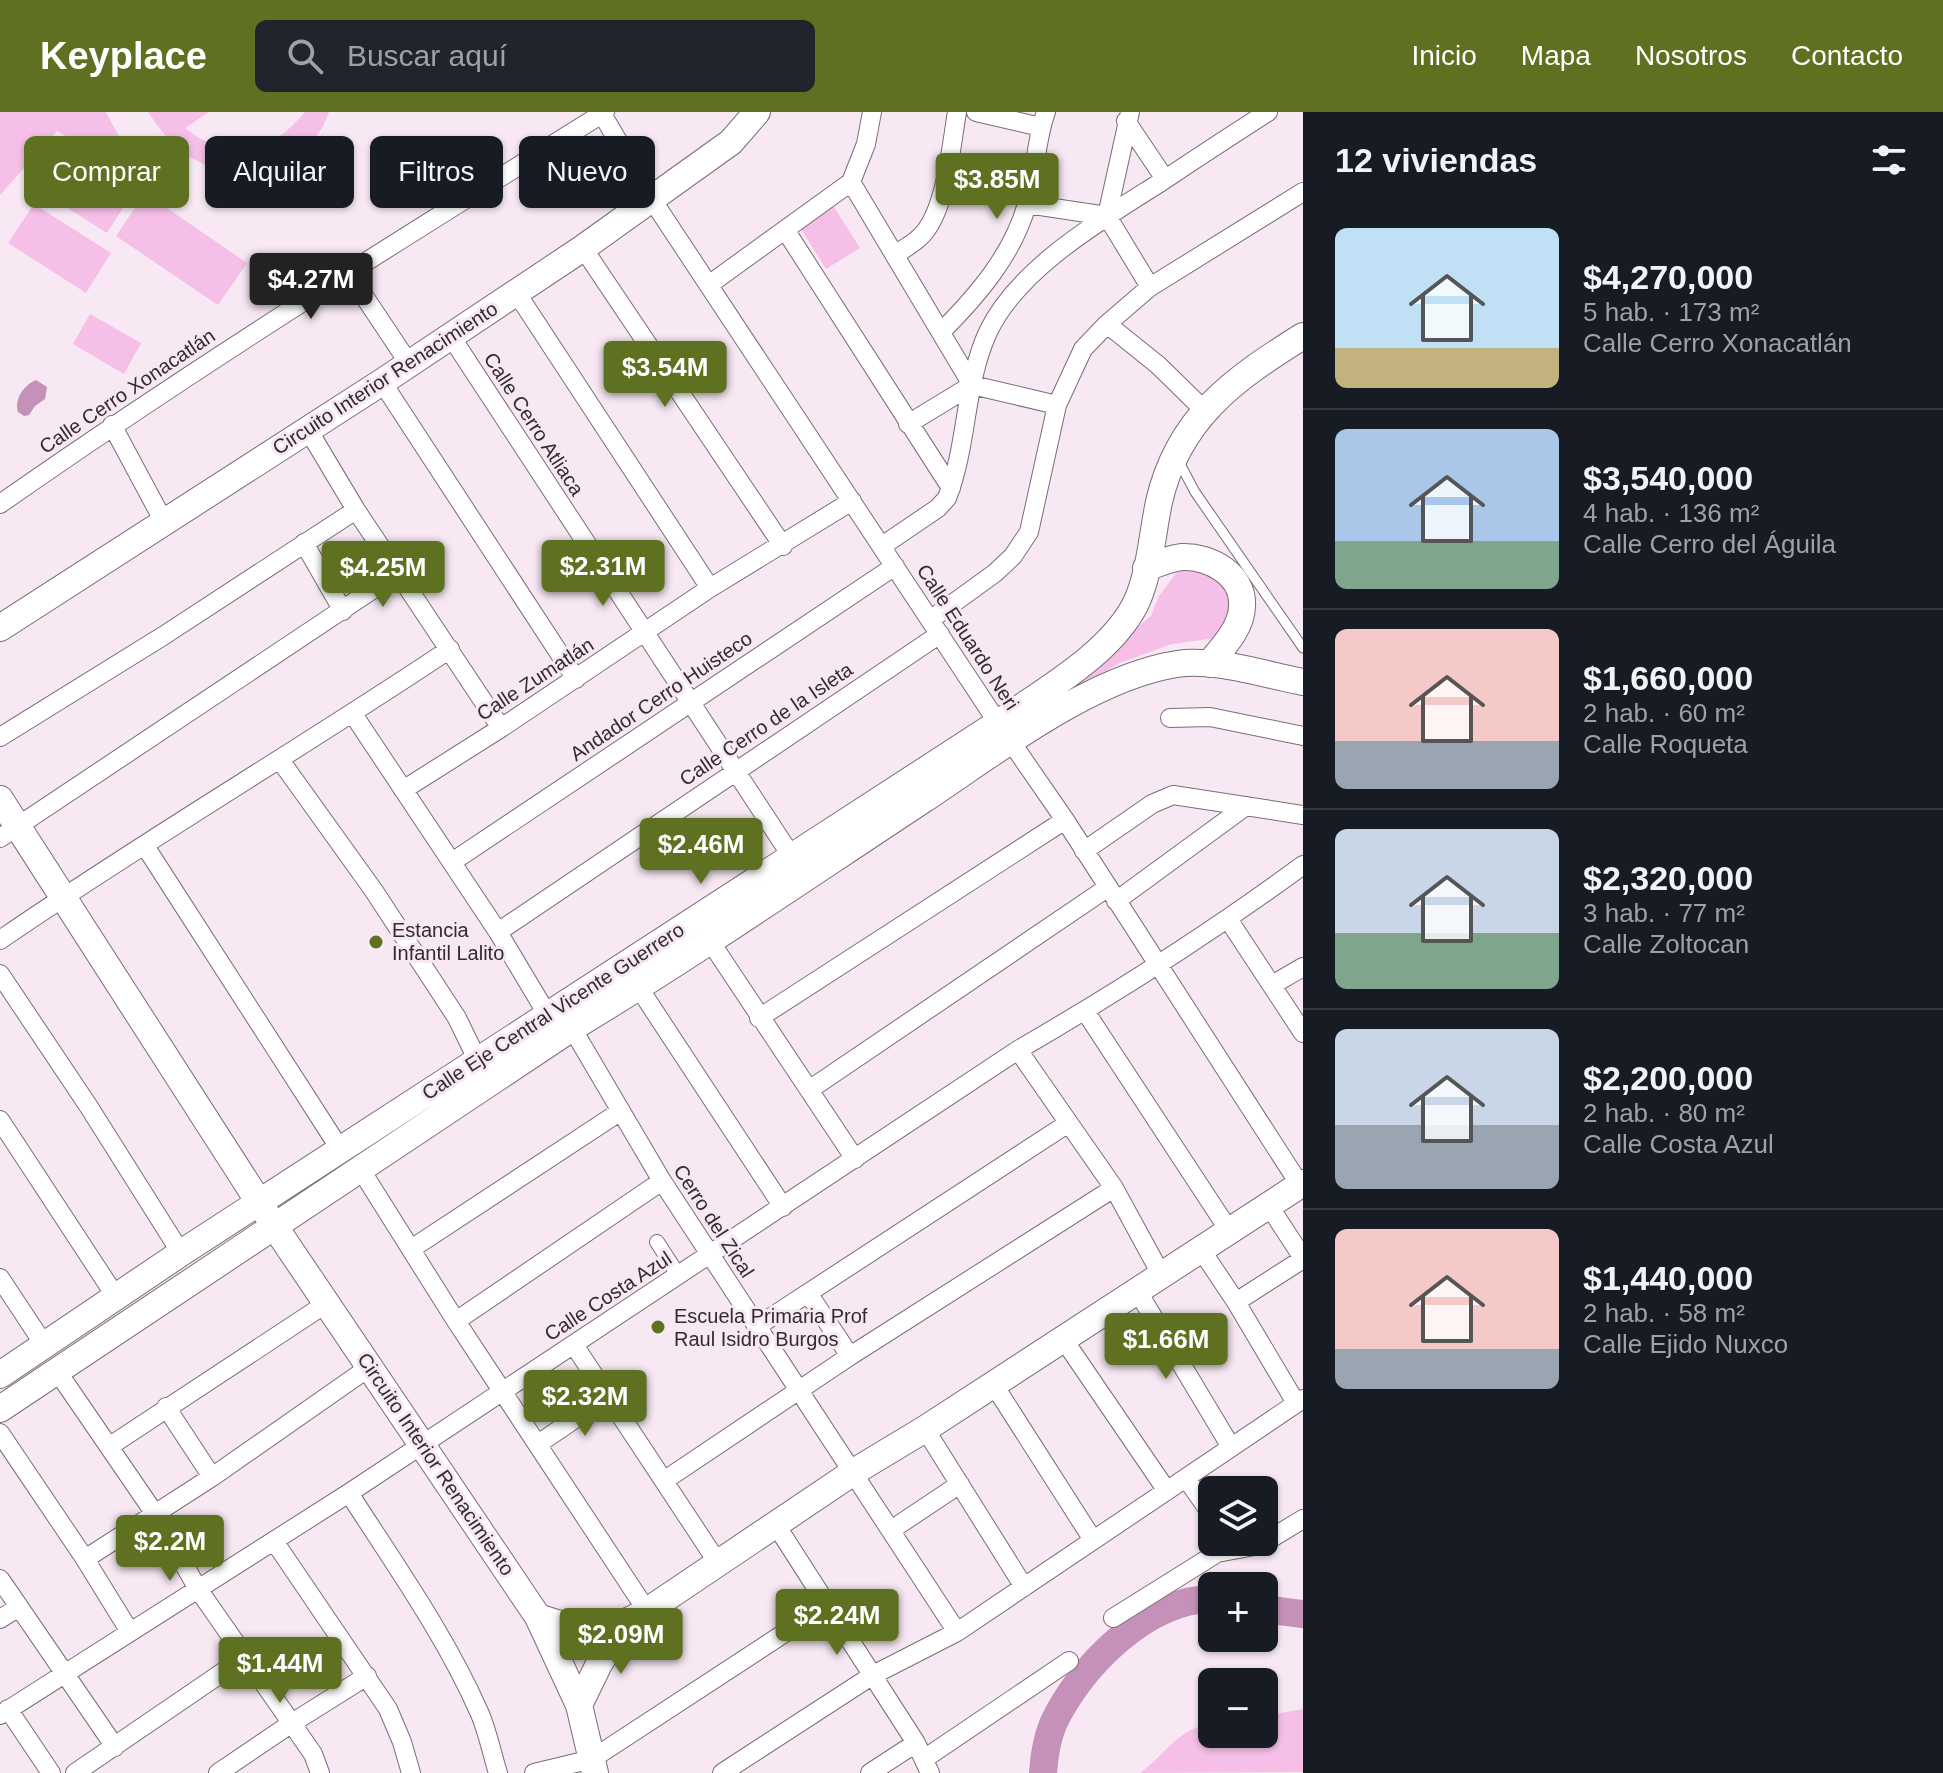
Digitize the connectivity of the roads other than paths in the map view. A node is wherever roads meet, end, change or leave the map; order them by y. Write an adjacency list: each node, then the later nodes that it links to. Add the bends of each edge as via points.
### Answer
1 (757, 112): 13 (main road, Circuito Interior Renacimiento, via 731,142)
2 (872, 112): 11 (street)
3 (957, 112): 20 (street, via 932,221 922,236)
4 (976, 112): 8 (street)
5 (1268, 112): 10 (street)
6 (602, 113): 9 (street, Calle Eduardo Neri); 21 (street, Calle Cerro Xonacatlán)
7 (1128, 117): 10 (street); 17 (street)
8 (1044, 119): 15 (street)
9 (615, 136)
10 (1165, 179): 17 (street)
11 (851, 182): 18 (street); 20 (street)
12 (1303, 192): 23 (street, Calle Cerro de la Isleta)
13 (655, 195)
14 (655, 204): 22 (street, Calle Eduardo Neri)
15 (1027, 204): 17 (street); 26 (street, via 989,281)
16 (637, 208): 19 (main road, Circuito Interior Renacimiento)
17 (1107, 216): 23 (street); 31 (street, via 1038,269 1011,298 988,332)
18 (786, 231): 22 (street); 34 (street)
19 (583, 248): 24 (main road, Circuito Interior Renacimiento); 44 (street)
20 (895, 255): 26 (street)
21 (348, 272): 29 (street); 35 (street, Calle Cerro Xonacatlán)
22 (710, 284): 39 (street, Calle Eduardo Neri)
23 (1150, 287): 25 (street, Calle Cerro de la Isleta)
24 (516, 292): 27 (main road, Circuito Interior Renacimiento); 49 (street)
25 (1107, 324): 32 (street, Calle Cerro de la Isleta, via 1083,349); 33 (street)
26 (941, 332): 31 (street)
27 (450, 335): 29 (main road, Circuito Interior Renacimiento); 53 (street, Calle Cerro Atliaca)
28 (1303, 336): 33 (main road, Calle Eje Central Vicente Guerrero, via 1258,364)
29 (408, 362): 30 (main road, Circuito Interior Renacimiento)
30 (382, 382): 36 (main road, Circuito Interior Renacimiento); 57 (street)
31 (972, 385): 32 (street); 34 (street); 38 (street)
32 (1057, 405): 51 (street, Calle Cerro de la Isleta, via 1029,532 1013,556)
33 (1204, 410): 37 (main road, Calle Eje Central Vicente Guerrero)
34 (908, 424): 38 (street)
35 (112, 425): 40 (street, Calle Cerro Xonacatlán); 42 (street)
36 (307, 428): 41 (street); 42 (main road, Circuito Interior Renacimiento)
37 (1175, 453): 47 (main road, Calle Eje Central Vicente Guerrero); 54 (lane, via 1195,492)
38 (951, 488): 45 (street, via 938,508)
39 (852, 501): 44 (street, Calle Zumatlán); 45 (street, Calle Eduardo Neri)
40 (0, 504)
41 (356, 510): 43 (street); 48 (street)
42 (164, 522): 52 (main road, Circuito Interior Renacimiento)
43 (304, 543): 50 (street); 65 (street)
44 (783, 546): 49 (street, Calle Zumatlán)
45 (882, 546): 46 (street, Calle Eduardo Neri)
46 (895, 566): 51 (street, Calle Eduardo Neri); 59 (street, Andador Cerro Huisteco)
47 (1146, 568): 56 (main road, via 1178,557 1197,558 1231,576 1243,607 1234,632); 63 (main road, Calle Eje Central Vicente Guerrero, via 1136,603 1121,626)
48 (399, 572): 50 (street); 55 (street)
49 (710, 588): 53 (street, Calle Zumatlán)
50 (343, 611): 73 (street)
51 (935, 627): 63 (street, Calle Eduardo Neri); 67 (street, Calle Cerro de la Isleta)
52 (0, 628)
53 (644, 633): 57 (street, Calle Zumatlán); 59 (street, Calle Cerro Atliaca)
54 (1303, 648)
55 (450, 649): 60 (street); 62 (street)
56 (1209, 664): 58 (main road, Calle Eje Central Vicente Guerrero); 63 (main road, Calle Eje Central Vicente Guerrero, via 1180,663 1142,672)
57 (576, 679): 62 (street, Calle Zumatlán)
58 (1303, 682)
59 (692, 703): 67 (street, Calle Cerro Atliaca); 77 (street, Andador Cerro Huisteco)
60 (353, 714): 66 (street); 68 (street)
61 (1170, 718): 64 (street, via 1210,717)
62 (501, 728): 68 (street, Calle Zumatlán)
63 (1004, 732): 72 (street, Calle Eduardo Neri); 76 (main road, Calle Eje Central Vicente Guerrero); 84 (main road, Calle Eje Central Vicente Guerrero)
64 (1303, 736)
65 (0, 737)
66 (280, 760): 74 (street); 96 (street, via 374,891 457,1018)
67 (734, 772): 76 (street, Calle Cerro Atliaca); 82 (street, Calle Cerro de la Isleta)
68 (403, 790): 77 (street)
69 (0, 799): 73 (main road, Circuito Interior Renacimiento)
70 (1246, 806): 71 (street); 75 (street, via 1173,795); 79 (street)
71 (1303, 815)
72 (1065, 820): 75 (street, Calle Eduardo Neri); 92 (street)
73 (8, 832): 80 (main road, Circuito Interior Renacimiento)
74 (145, 846): 80 (street); 101 (street)
75 (1084, 851): 79 (street, Calle Eduardo Neri)
76 (792, 857): 91 (main road, Calle Eje Central Vicente Guerrero)
77 (452, 862): 82 (street)
78 (1303, 865): 81 (street, Calle Costa Azul)
79 (1112, 894): 85 (street, Calle Eduardo Neri); 97 (street)
80 (63, 897): 83 (street); 107 (main road, Circuito Interior Renacimiento)
81 (1228, 919): 85 (street, Calle Costa Azul); 88 (street)
82 (498, 932): 91 (street)
83 (0, 940)
84 (710, 941): 89 (main road, Calle Eje Central Vicente Guerrero); 92 (street)
85 (1157, 963): 90 (street, Calle Costa Azul); 105 (street, Calle Eduardo Neri)
86 (1303, 967): 88 (street)
87 (0, 974): 115 (street)
88 (1272, 985): 94 (street)
89 (639, 988): 93 (main road, Calle Eje Central Vicente Guerrero); 109 (street)
90 (1085, 1011): 95 (street, Calle Costa Azul); 111 (street)
91 (547, 1014): 96 (main road, Calle Eje Central Vicente Guerrero)
92 (759, 1018): 97 (street)
93 (572, 1028): 98 (street, Cerro del Zical); 103 (main road, Calle Eje Central Vicente Guerrero)
94 (1303, 1033)
95 (1018, 1050): 100 (street); 102 (street, Calle Costa Azul)
96 (477, 1059): 101 (main road, Calle Eje Central Vicente Guerrero)
97 (809, 1090): 102 (street)
98 (621, 1111): 104 (street, Cerro del Zical); 113 (street)
99 (0, 1120): 123 (street)
100 (1067, 1124): 106 (street); 122 (street)
101 (340, 1149): 107 (main road, Calle Eje Central Vicente Guerrero)
102 (855, 1159): 109 (street, Calle Costa Azul)
103 (361, 1170): 110 (main road, Calle Eje Central Vicente Guerrero); 113 (street)
104 (662, 1181): 116 (street, Cerro del Zical); 126 (street)
105 (1301, 1184): 108 (main road)
106 (1114, 1188): 119 (street); 131 (street)
107 (259, 1202): 110 (main road, Circuito Interior Renacimiento); 115 (main road, Calle Eje Central Vicente Guerrero)
108 (1269, 1206): 111 (main road); 117 (street)
109 (783, 1207): 116 (street, Calle Costa Azul)
110 (275, 1227): 125 (main road, Circuito Interior Renacimiento); 133 (main road, Calle Eje Central Vicente Guerrero)
111 (1230, 1232): 114 (main road)
112 (657, 1242): 118 (street)
113 (411, 1249): 126 (street)
114 (1202, 1251): 119 (main road); 124 (street)
115 (181, 1253): 123 (main road, Calle Eje Central Vicente Guerrero)
116 (710, 1256): 118 (street, Calle Costa Azul); 127 (street, Cerro del Zical)
117 (1303, 1259): 124 (street)
118 (679, 1276): 129 (street, Calle Costa Azul)
119 (1162, 1276): 121 (main road)
120 (0, 1278): 130 (street)
121 (1138, 1292): 128 (main road); 147 (street)
122 (808, 1293): 127 (street); 131 (street)
123 (116, 1297): 130 (main road, Calle Eje Central Vicente Guerrero)
124 (1236, 1302): 139 (street)
125 (327, 1303): 132 (main road, Circuito Interior Renacimiento); 140 (street)
126 (456, 1321): 136 (street)
127 (756, 1327): 137 (street, Cerro del Zical)
128 (1064, 1340): 135 (main road); 153 (street)
129 (574, 1345): 136 (street, Calle Costa Azul); 138 (street)
130 (45, 1346): 134 (main road, Calle Eje Central Vicente Guerrero)
131 (850, 1356): 137 (street)
132 (371, 1366): 144 (main road, Circuito Interior Renacimiento); 149 (street)
133 (57, 1371): 141 (main road, Calle Eje Central Vicente Guerrero); 146 (street)
134 (0, 1375)
135 (994, 1385): 142 (main road); 161 (street)
136 (503, 1392): 144 (street, Calle Costa Azul); 145 (street)
137 (798, 1392): 148 (street, Cerro del Zical); 151 (street)
138 (607, 1397): 145 (street); 151 (street)
139 (1299, 1401): 147 (street)
140 (166, 1407): 146 (street); 149 (street)
141 (0, 1409)
142 (925, 1429): 148 (main road); 152 (street)
143 (0, 1433): 164 (street)
144 (424, 1444): 154 (street, Calle Costa Azul); 172 (main road, Circuito Interior Renacimiento)
145 (538, 1444): 171 (street)
146 (110, 1446): 156 (street)
147 (1231, 1447): 150 (street)
148 (852, 1473): 158 (main road); 159 (street, Cerro del Zical)
149 (212, 1477): 156 (street)
150 (1186, 1478): 153 (street); 155 (street)
151 (665, 1480): 165 (street)
152 (960, 1484): 159 (street); 167 (street)
153 (1167, 1491): 161 (street)
154 (349, 1493): 162 (street, Calle Costa Azul); 194 (street, via 463,1679)
155 (1198, 1495)
156 (155, 1514): 164 (street); 168 (street)
157 (1303, 1519): 160 (street)
158 (776, 1525): 165 (main road); 169 (street)
159 (891, 1530): 177 (street, Cerro del Zical)
160 (1278, 1534)
161 (1093, 1540): 167 (street)
162 (274, 1541): 168 (street, Calle Costa Azul); 182 (street)
163 (1211, 1556): 173 (street)
164 (85, 1559): 176 (street)
165 (718, 1563): 171 (main road)
166 (0, 1579): 170 (street)
167 (1024, 1587): 177 (street)
168 (198, 1589): 176 (street, Calle Costa Azul); 178 (street)
169 (829, 1604): 181 (street); 188 (street)
170 (19, 1607): 174 (street); 180 (street)
171 (647, 1611): 175 (main road)
172 (538, 1617): 175 (main road, via 573,1629); 183 (main road, Circuito Interior Renacimiento)
173 (1113, 1618)
174 (0, 1619)
175 (623, 1625): 183 (main road)
176 (130, 1632): 180 (street, Calle Costa Azul)
177 (957, 1632): 181 (street)
178 (245, 1657): 185 (street); 186 (street)
179 (1069, 1661): 187 (street)
180 (64, 1672): 184 (street, Calle Costa Azul); 186 (street)
181 (873, 1675): 187 (street); 196 (street)
182 (367, 1676): 185 (street); 193 (street, via 388,1709)
183 (579, 1705): 188 (main road, Circuito Interior Renacimiento)
184 (4, 1712): 189 (street)
185 (292, 1723): 191 (street); 192 (street)
186 (115, 1747): 190 (street)
187 (923, 1758): 197 (street)
188 (594, 1766): 195 (street)
189 (51, 1773)
190 (75, 1773)
191 (218, 1773)
192 (320, 1773)
193 (411, 1773)
194 (498, 1773)
195 (534, 1773)
196 (722, 1773)
197 (870, 1773)

